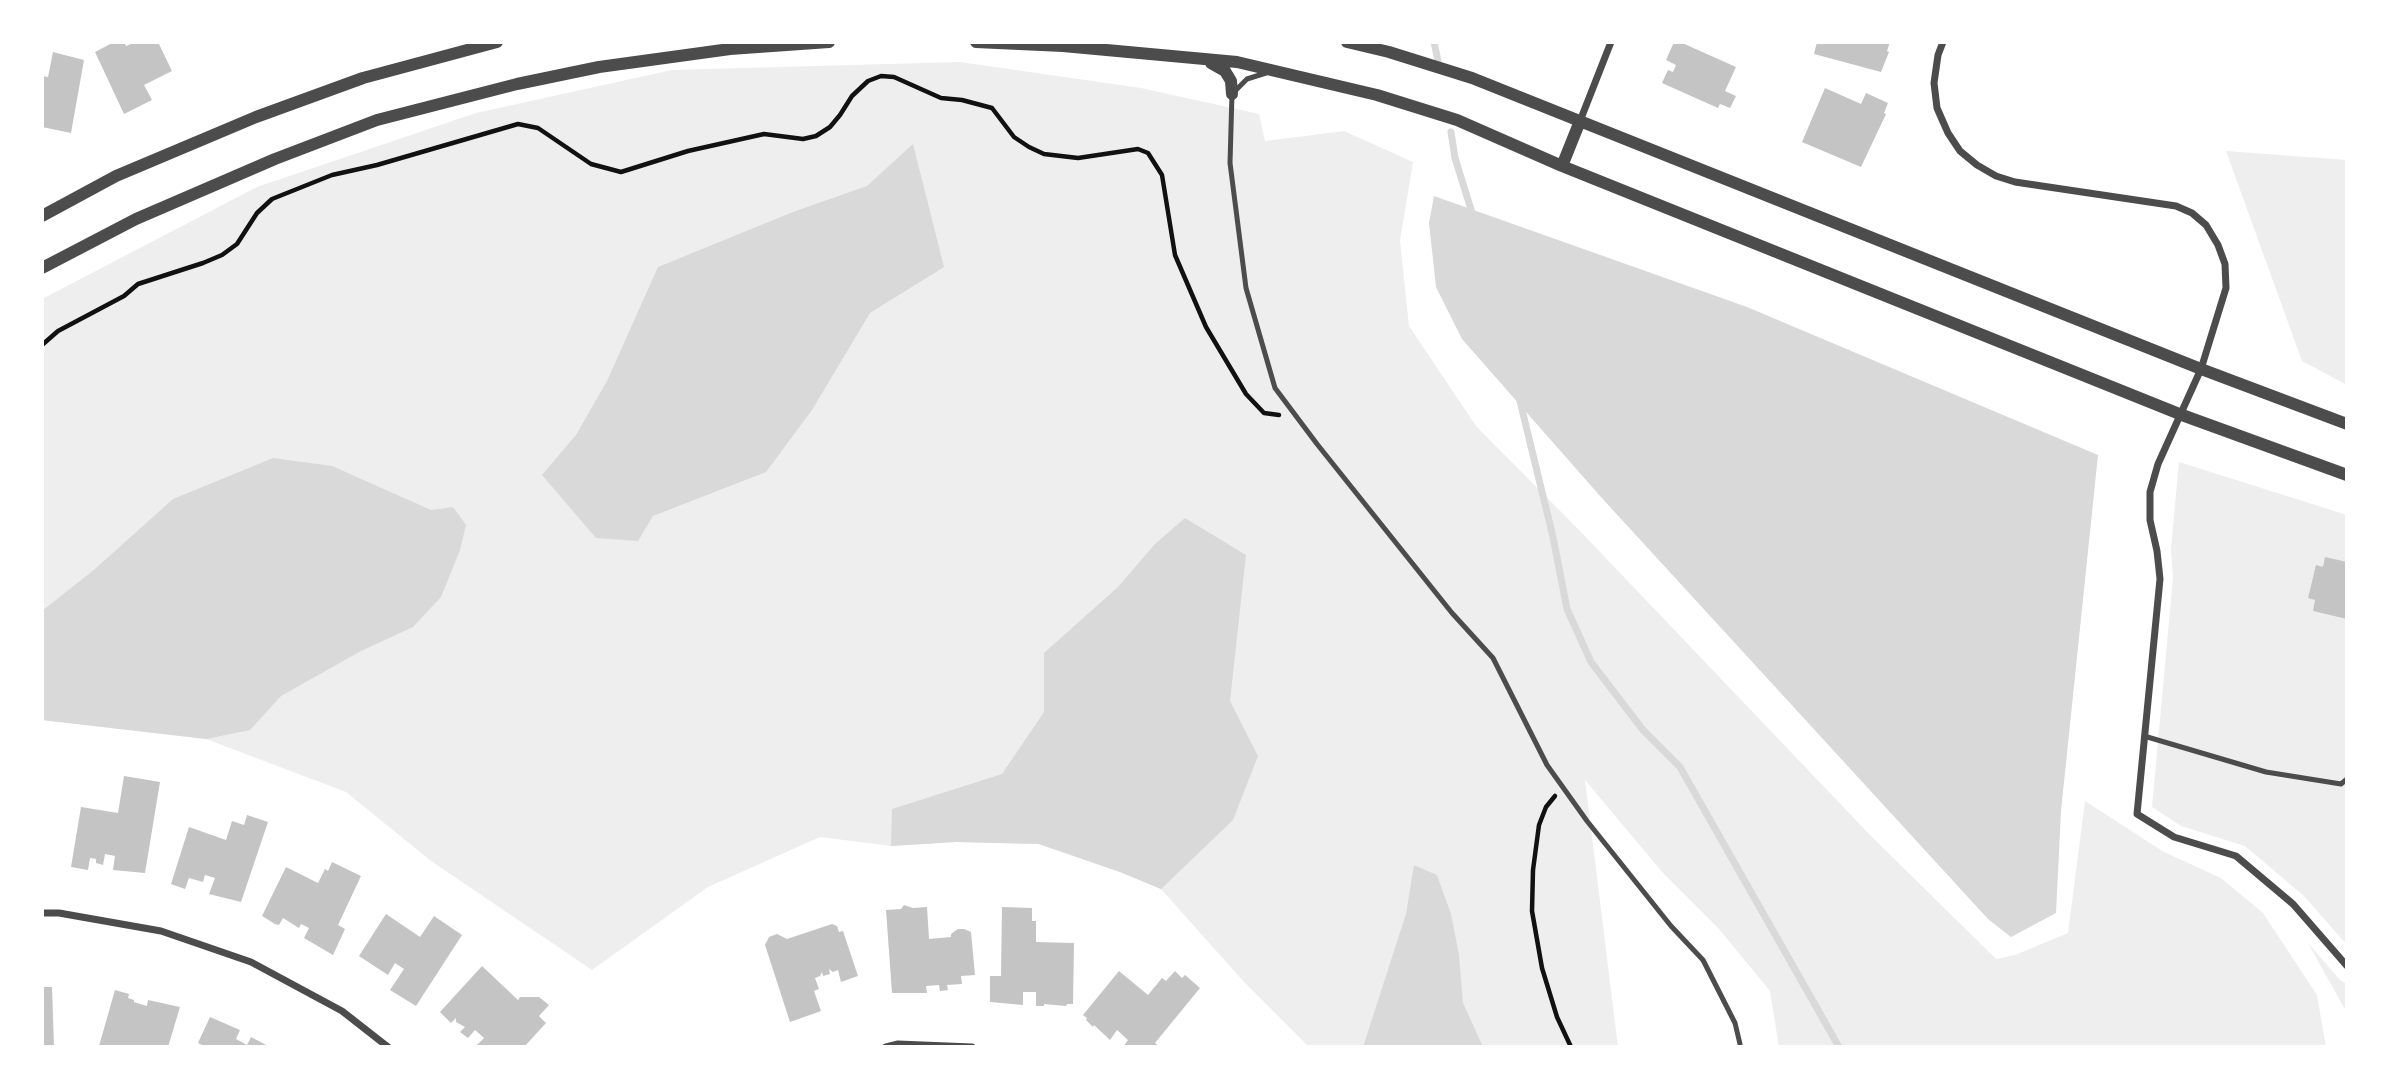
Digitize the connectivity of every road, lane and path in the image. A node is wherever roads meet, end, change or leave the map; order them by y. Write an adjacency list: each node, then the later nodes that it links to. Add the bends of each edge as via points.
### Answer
1 (497, 42): 13 (street, via 363,78 256,117 116,176)
2 (829, 42): 7 (street)
3 (976, 42): 8 (street)
4 (1347, 42): 11 (street, via 1472,78)
5 (1611, 42): 11 (street)
6 (1943, 42): 16 (street, via 1934,83 1937,108 1948,133 1977,165 2015,182 2176,206 2206,225 2225,264 2227,288)
7 (729, 46): 14 (street, via 517,83 377,120 136,219)
8 (1201, 59): 9 (street); 10 (street, via 1225,71)
9 (1280, 72): 10 (lane, via 1247,79); 12 (street, via 1457,120)
10 (1232, 94): 17 (lane, via 1230,163 1245,288 1275,388)
11 (1580, 121): 12 (street); 16 (street)
12 (1562, 166): 18 (street)
13 (42, 216)
14 (42, 268)
15 (42, 345): 17 (path, via 138,284 222,255 237,244 272,199 332,175 518,124 538,128 591,164 621,172 764,134 816,136 830,127 868,81 881,76 894,77 941,98 992,108 1014,137 1044,154 1078,158 1138,149 1148,153 1162,174 1175,255 1223,358 1264,413)
16 (2201, 369): 18 (street); 19 (street)
17 (1294, 413): 23 (lane, via 1493,658)
18 (2182, 415): 20 (street); 21 (street, via 2150,492 2160,579)
19 (2347, 424)
20 (2347, 475)
21 (2144, 736): 22 (lane, via 2266,772 2341,784); 25 (street, via 2137,814 2174,838 2236,856 2293,904)
22 (2347, 779)
23 (1562, 786): 26 (lane, via 1703,961 1735,1023); 30 (path, via 1539,825 1532,911 1542,968)
24 (42, 913): 27 (street, via 161,930 251,962 342,1011)
25 (2347, 966)
26 (1740, 1044)
27 (388, 1047)
28 (886, 1047): 29 (street)
29 (972, 1047)
30 (1571, 1047)

